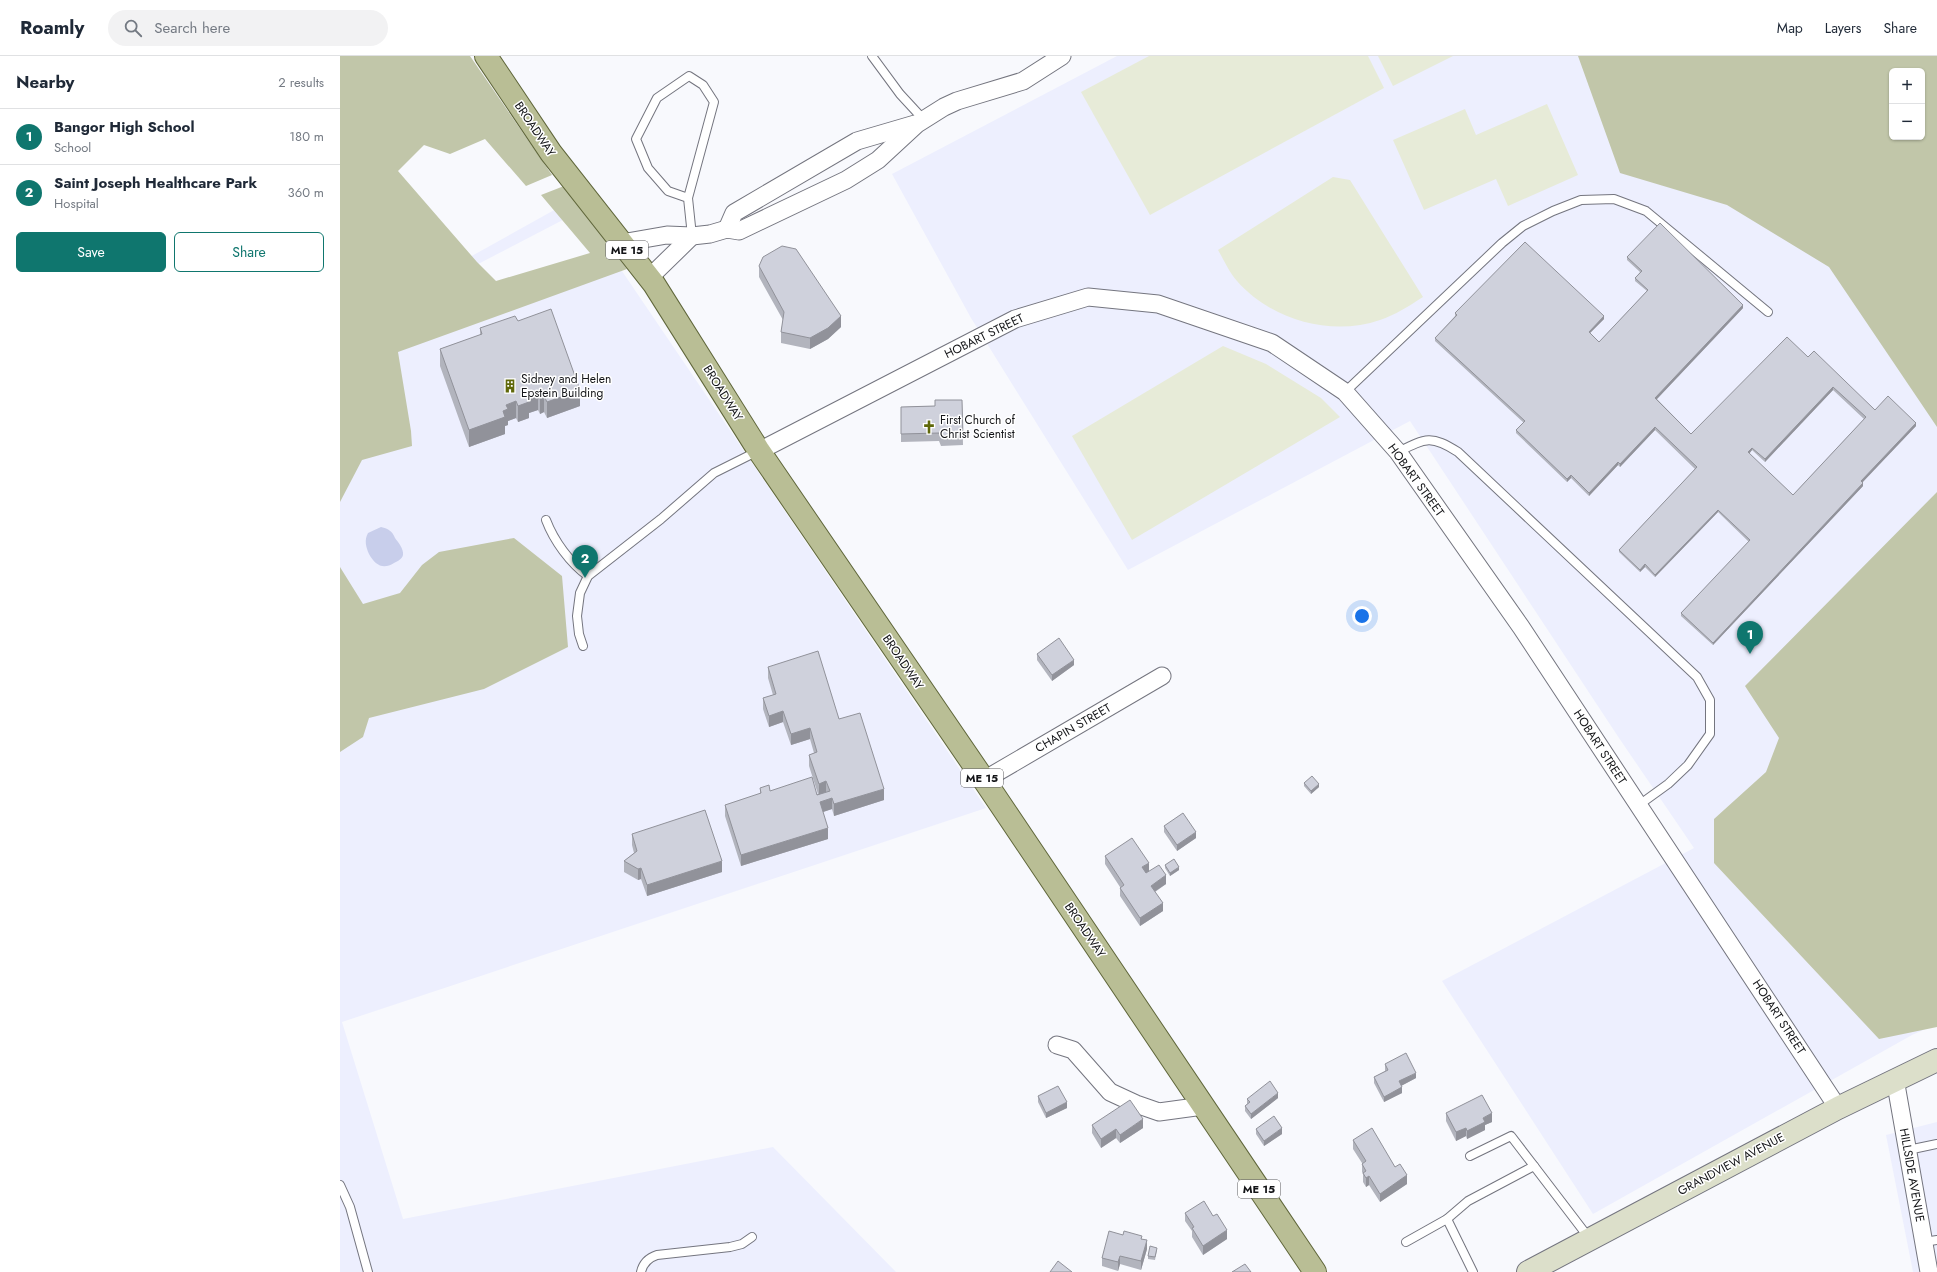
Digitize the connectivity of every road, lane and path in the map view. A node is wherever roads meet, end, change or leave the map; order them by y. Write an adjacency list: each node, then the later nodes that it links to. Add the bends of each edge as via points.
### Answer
1 (486, 56): 8 (main road, BROADWAY / ME 15, via 550,153)
2 (872, 56): 4 (lane)
3 (1062, 56): 4 (street, via 1023,81 957,101)
4 (920, 122): 6 (street, via 878,160 846,180 739,231); 6 (street, via 857,141 846,147 734,213)
5 (688, 198): 5 (lane, via 714,102 703,85 689,76 657,98 636,139 653,174 668,191); 7 (lane)
6 (727, 229): 7 (street)
7 (692, 236): 8 (street, via 667,235); 9 (street)
8 (621, 242): 9 (main road, BROADWAY / ME 15)
9 (649, 278): 12 (main road, BROADWAY / ME 15)
10 (1768, 312): 11 (lane, via 1646,211 1614,199 1581,200 1523,226 1502,243)
11 (1345, 392): 12 (street, HOBART STREET, via 1272,342 1158,304 1088,297 1015,319); 13 (street, HOBART STREET)
12 (759, 451): 15 (lane, via 714,473 661,519); 18 (main road, BROADWAY / ME 15)
13 (1398, 452): 19 (street, HOBART STREET, via 1521,627); 19 (lane, via 1420,441 1440,441 1458,452 1697,677 1710,700 1710,734 1688,765 1668,784)
14 (546, 520): 15 (lane, via 552,535 579,570)
15 (588, 576): 16 (lane, via 580,593 577,616)
16 (583, 646)
17 (1162, 676): 18 (street, CHAPIN STREET)
18 (984, 780): 23 (main road, BROADWAY / ME 15)
19 (1639, 804): 24 (street, HOBART STREET)
20 (1057, 1045): 23 (street, via 1073,1050 1110,1092 1136,1104 1159,1112)
21 (1937, 1060): 22 (street, GRANDVIEW AVENUE)
22 (1896, 1079): 24 (street, GRANDVIEW AVENUE); 26 (street, HILLSIDE AVENUE)
23 (1203, 1106): 37 (main road, BROADWAY / ME 15)
24 (1838, 1108): 32 (street, GRANDVIEW AVENUE)
25 (1937, 1144): 26 (lane)
26 (1908, 1150): 33 (street, HILLSIDE AVENUE)
27 (1470, 1156): 28 (lane, via 1511,1136)
28 (1534, 1166): 30 (lane, via 1468,1201); 32 (lane)
29 (340, 1185): 35 (lane, via 350,1207)
30 (1447, 1219): 34 (lane); 38 (lane)
31 (752, 1237): 36 (lane, via 742,1244 730,1247 650,1258)
32 (1589, 1239): 39 (street, GRANDVIEW AVENUE)
33 (1931, 1241): 40 (street, HILLSIDE AVENUE)
34 (1406, 1242)
35 (368, 1272)
36 (641, 1272)
37 (1315, 1272)
38 (1473, 1272)
39 (1528, 1272)
40 (1929, 1272)

